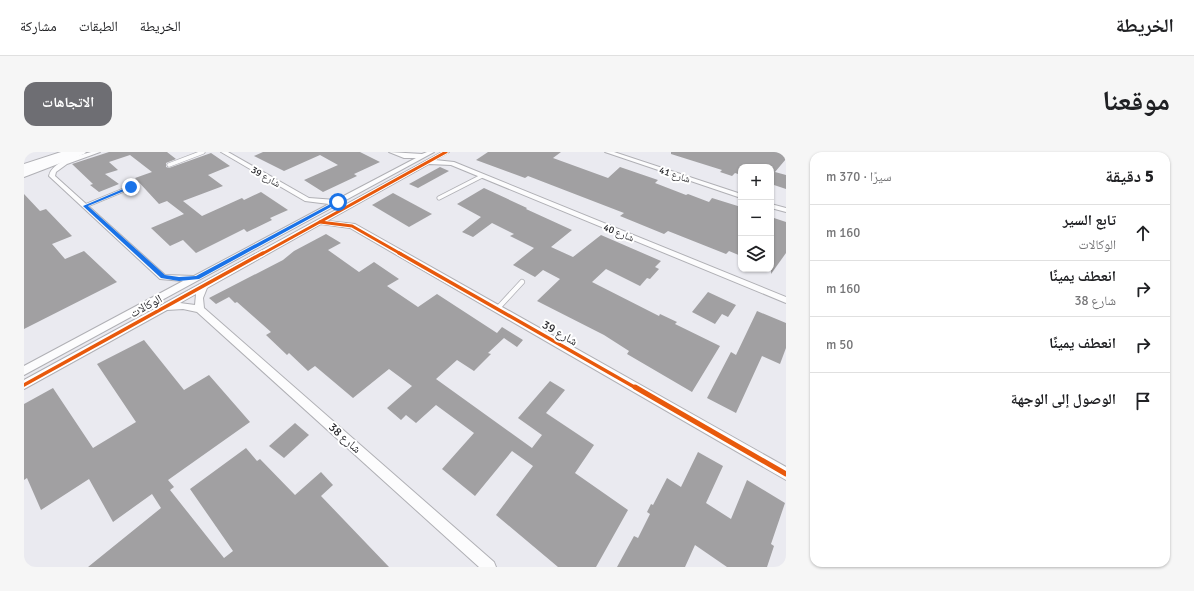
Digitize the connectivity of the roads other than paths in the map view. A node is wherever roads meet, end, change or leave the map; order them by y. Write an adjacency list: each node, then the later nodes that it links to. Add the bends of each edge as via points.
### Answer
1 (55, 152): 13 (highway)
2 (71, 152): 17 (highway)
3 (81, 152): 18 (main road)
4 (97, 152): 27 (street, via 56,168 51,174)
5 (203, 152): 15 (lane)
6 (224, 152): 24 (street, شارع 39)
7 (431, 152): 12 (street, الوكالات)
8 (446, 152): 12 (street, الوكالات); 14 (street)
9 (608, 152): 22 (street, شارع 41)
10 (626, 152): 21 (street, شارع 41)
11 (395, 153): 12 (street, شارع 40); 16 (street, شارع 40, via 403,162)
12 (426, 159): 14 (street, شارع 40); 16 (street, الوكالات); 28 (street, الوكالات)
13 (24, 163)
14 (452, 164): 19 (street, شارع 40)
15 (169, 165)
16 (403, 167): 28 (street, الوكالات)
17 (24, 168)
18 (24, 174)
19 (482, 176): 23 (lane); 39 (street, شارع 40)
20 (131, 187): 27 (lane)
21 (738, 188)
22 (738, 195)
23 (439, 198)
24 (307, 200): 28 (street, شارع 39); 31 (street)
25 (774, 200): 26 (street)
26 (786, 204)
27 (85, 206): 34 (street)
28 (340, 206): 31 (street, الوكالات); 32 (street, الوكالات); 33 (street, شارع 39)
29 (774, 207): 30 (street)
30 (786, 210)
31 (313, 216): 35 (street, الوكالات)
32 (320, 222): 33 (street, شارع 39); 37 (street, الوكالات)
33 (352, 226): 42 (street, شارع 39)
34 (163, 277): 35 (street); 38 (street, via 164,287)
35 (197, 278): 38 (street, الوكالات)
36 (522, 282): 42 (lane)
37 (203, 286): 40 (street, الوكالات); 41 (street, via 199,298)
38 (158, 299): 43 (street, الوكالات)
39 (786, 300)
40 (164, 308): 41 (street, via 184,306); 44 (street, الوكالات)
41 (200, 309): 46 (street, شارع 38)
42 (497, 309): 45 (street, شارع 39)
43 (24, 371)
44 (24, 385)
45 (786, 474)
46 (489, 567)

